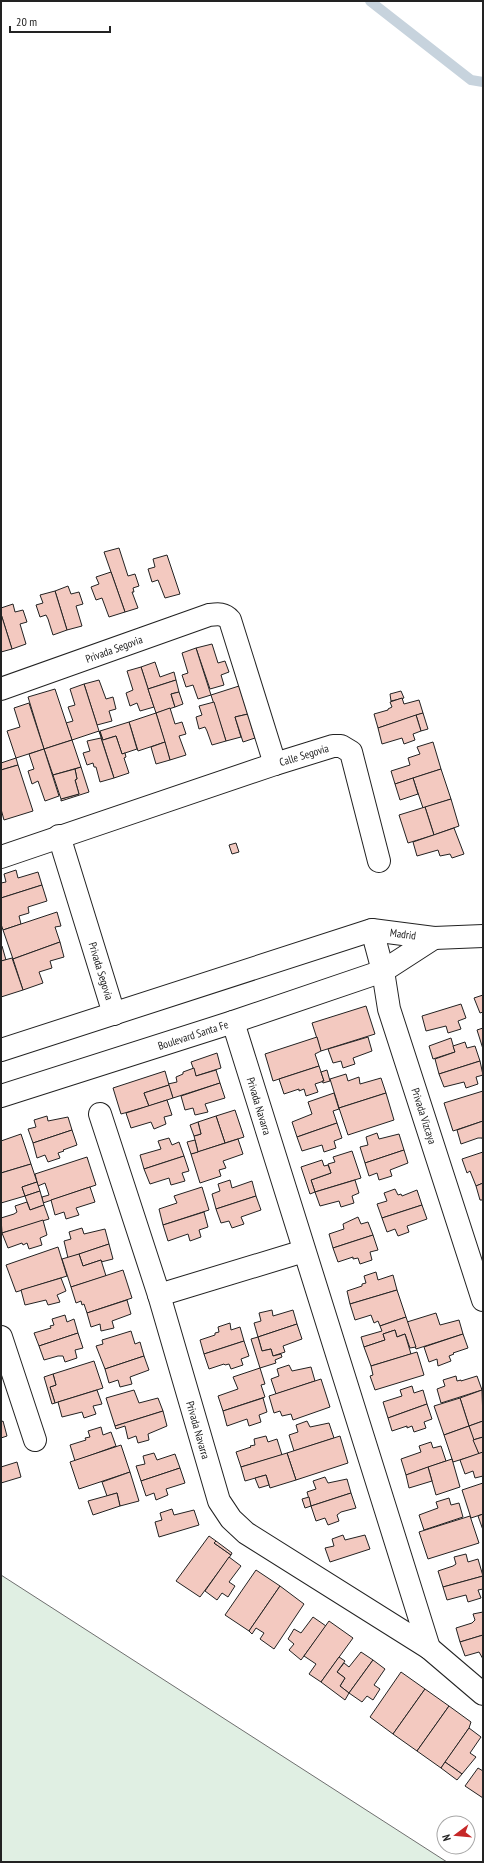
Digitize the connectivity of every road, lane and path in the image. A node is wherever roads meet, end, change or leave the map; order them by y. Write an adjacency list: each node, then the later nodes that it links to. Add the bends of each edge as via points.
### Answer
1 (227, 616): 2 (street, Privada Segovia, via 220,613 209,615); 3 (street, Calle Segovia)
2 (1, 689)
3 (274, 764): 4 (street); 6 (street, Calle Segovia, via 333,746 341,746 351,752)
4 (59, 836): 5 (street); 11 (street, Privada Segovia)
5 (1, 857)
6 (379, 861)
7 (372, 930): 9 (street, Madrid); 10 (street, Privada Vizcaya); 11 (street)
8 (483, 936): 9 (street, Madrid)
9 (434, 938): 10 (street, Madrid)
10 (383, 971): 12 (street, Boulevard Santa Fe); 18 (street, Privada Vizcaya, via 389,1009)
11 (114, 1014): 13 (street)
12 (233, 1022): 14 (street, Boulevard Santa Fe); 16 (street, Privada Navarra)
13 (1, 1050)
14 (1, 1096)
15 (100, 1114): 17 (street, Privada Navarra)
16 (304, 1251): 17 (street); 21 (street, Privada Navarra)
17 (159, 1295): 21 (street, Privada Navarra, via 219,1501 231,1519 246,1533)
18 (483, 1300)
19 (1, 1337): 20 (street)
20 (35, 1440)
21 (429, 1648): 22 (street, Privada Navarra)
22 (483, 1694)

